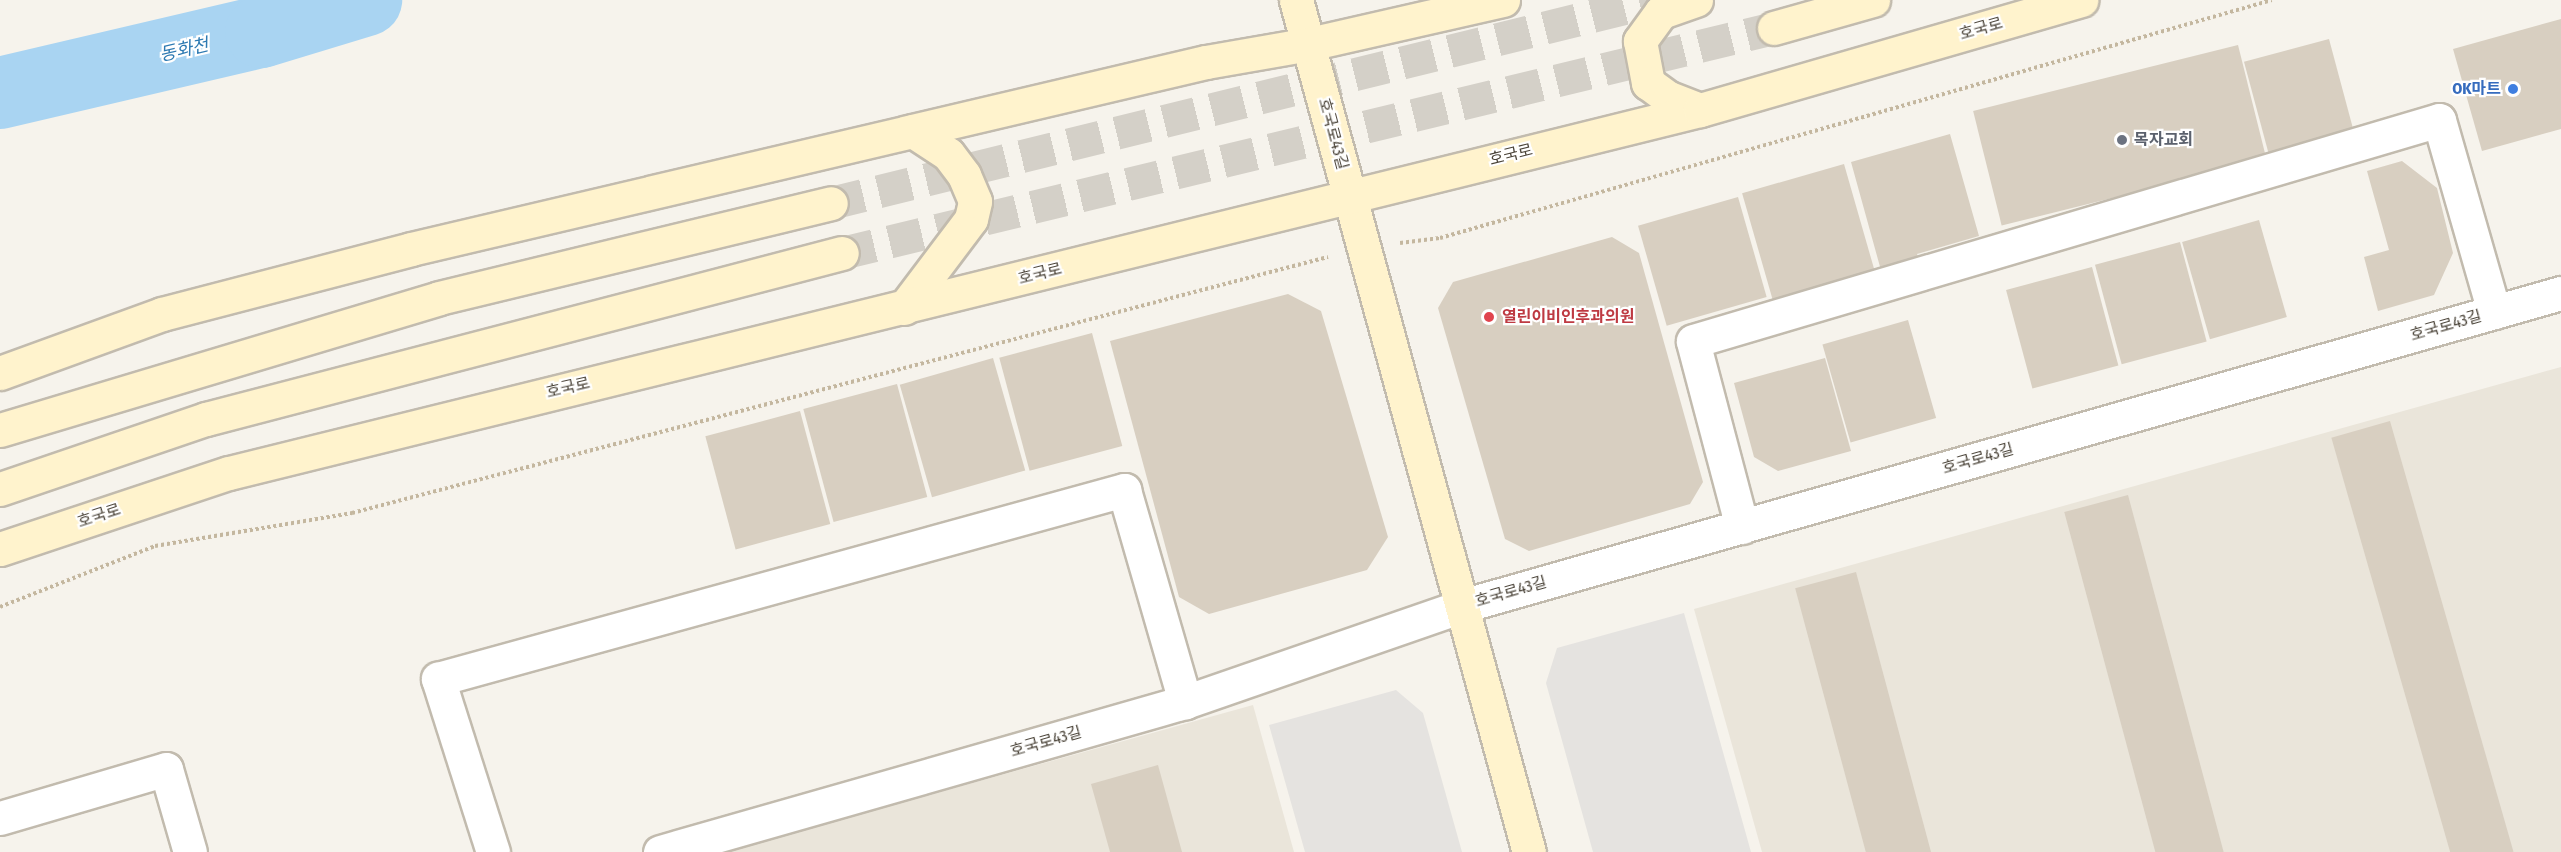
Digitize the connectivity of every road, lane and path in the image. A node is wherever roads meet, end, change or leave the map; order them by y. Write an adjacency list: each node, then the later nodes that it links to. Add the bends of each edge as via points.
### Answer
1 (1296, 0): 8 (main road, 호국로43길)
2 (1503, 0): 8 (main road)
3 (1696, 0): 9 (main road, via 1660,12 1640,41 1648,83 1669,98)
4 (1874, 0): 7 (main road)
5 (2081, 0): 9 (main road, 호국로)
6 (2272, 0): 13 (path, via 1440,238)
7 (1774, 28)
8 (1309, 44): 10 (main road, via 1206,62); 11 (main road, 호국로43길)
9 (1700, 110): 11 (main road, 호국로)
10 (913, 131): 16 (main road, via 948,154 964,175 975,201 971,219); 18 (main road, via 411,249 162,314)
11 (1349, 195): 13 (main road, 호국로43길); 16 (main road, 호국로)
12 (831, 203): 19 (main road, via 439,298)
13 (1364, 248): 23 (main road, 호국로43길); 24 (path, via 352,513 155,546)
14 (842, 253): 20 (main road, via 206,419)
15 (2561, 293): 17 (street, 호국로43길)
16 (904, 308): 22 (main road, 호국로, via 230,473)
17 (2494, 312): 21 (street, 호국로43길); 21 (street, via 2439,120 1693,342)
18 (0, 373)
19 (0, 430)
20 (0, 489)
21 (1742, 527): 23 (street, 호국로43길)
22 (0, 549)
23 (1462, 606): 25 (street, 호국로43길); 30 (main road, 호국로43길)
24 (0, 607)
25 (1185, 702): 28 (street, via 1124,489 438,679); 29 (street, 호국로43길)
26 (0, 818): 27 (street, via 166,769)
27 (190, 852)
28 (493, 852)
29 (660, 852)
30 (1529, 852)

